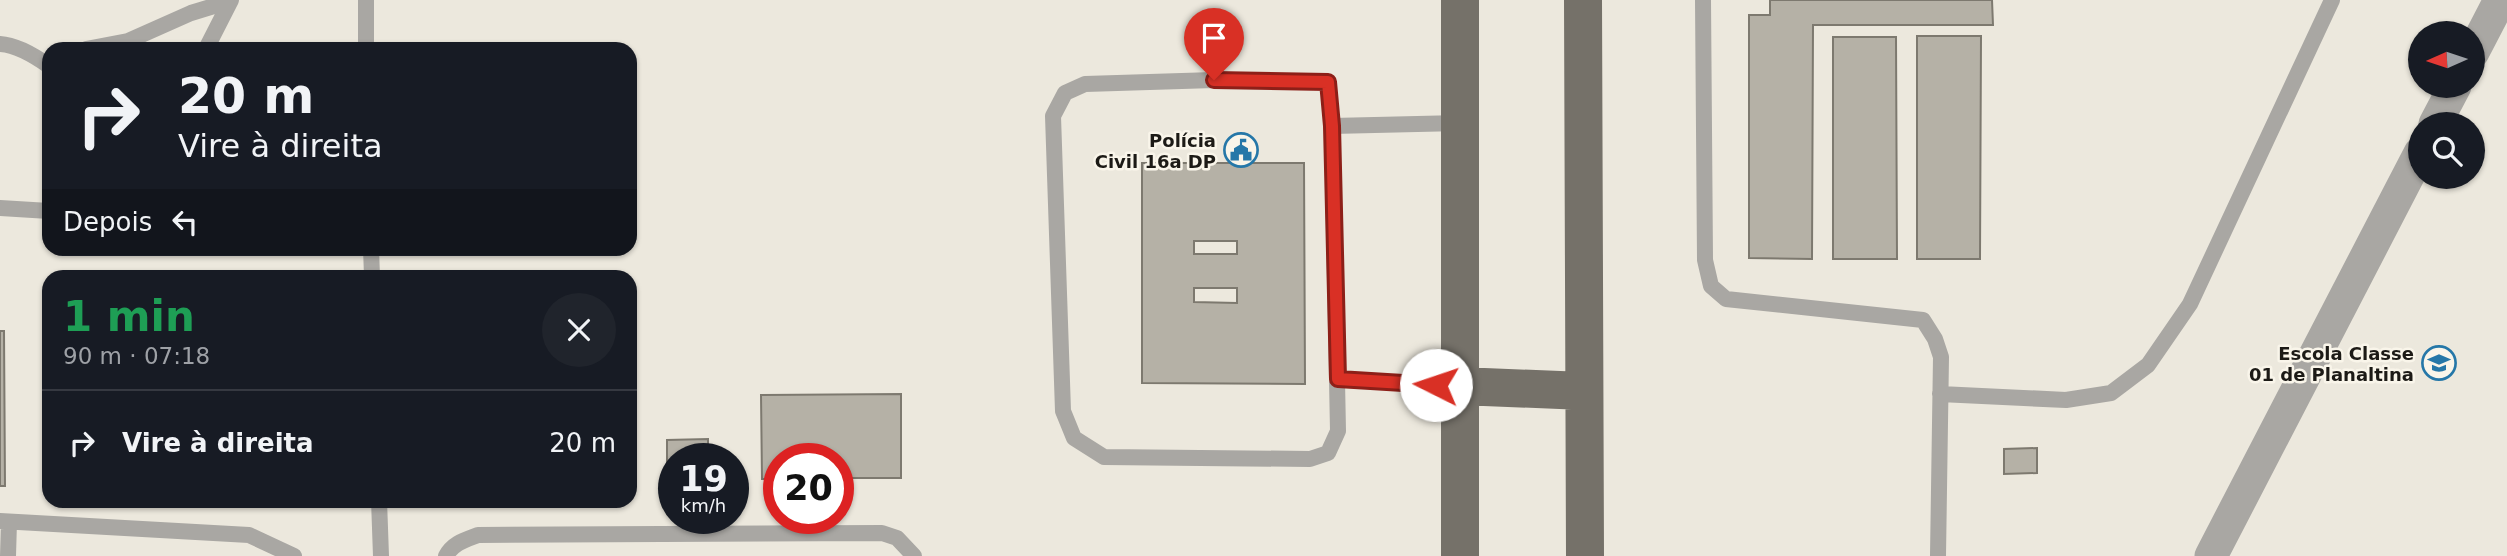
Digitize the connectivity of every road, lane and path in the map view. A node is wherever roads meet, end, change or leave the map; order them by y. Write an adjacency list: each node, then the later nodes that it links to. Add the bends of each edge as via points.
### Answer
1 (366, 0): 11 (lane)
2 (1460, 0): 14 (main road)
3 (1583, 0): 21 (main road)
4 (1703, 0): 22 (lane, via 1705,260 1711,286 1726,299 1923,320 1941,357)
5 (2332, 0): 22 (lane, via 2190,304 2148,365 2111,393 2066,400)
6 (2500, 0): 8 (street)
7 (230, 1): 9 (lane); 10 (lane)
8 (2485, 29)
9 (123, 42)
10 (210, 42)
11 (366, 42)
12 (0, 44): 13 (lane)
13 (42, 59)
14 (1460, 124): 15 (lane); 20 (main road)
15 (1332, 126): 19 (lane); 19 (lane, via 1328,82 1085,84 1065,93 1053,117 1063,411 1074,438 1104,457 1310,459 1328,453 1339,431)
16 (2408, 176): 33 (street)
17 (0, 208): 18 (lane)
18 (42, 211)
19 (1338, 379): 20 (lane)
20 (1460, 386): 21 (main road); 30 (main road)
21 (1584, 391): 31 (main road)
22 (1940, 394): 32 (lane)
23 (379, 508): 27 (lane)
24 (5, 521): 25 (lane); 26 (lane, via 249,535)
25 (8, 556)
26 (293, 556)
27 (381, 556)
28 (446, 556): 29 (lane, via 459,541 478,535 882,533 897,538)
29 (914, 556)
30 (1460, 556)
31 (1586, 556)
32 (1938, 556)
33 (2211, 556)

